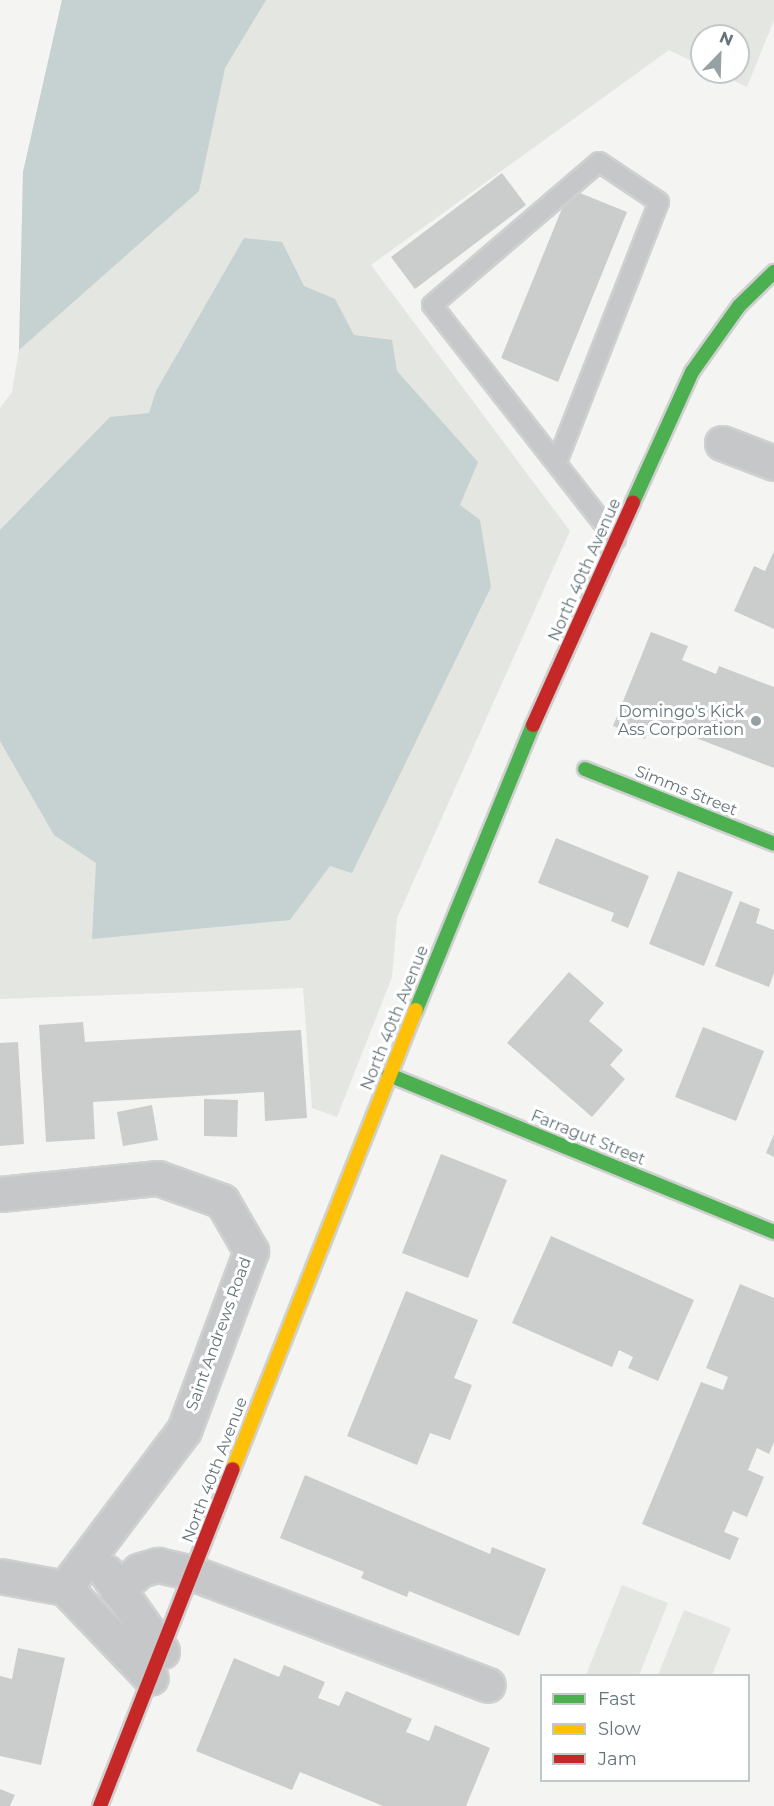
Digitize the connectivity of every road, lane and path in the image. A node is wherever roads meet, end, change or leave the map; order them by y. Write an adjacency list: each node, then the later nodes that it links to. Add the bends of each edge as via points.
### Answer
1 (774, 272): 5 (street, North 40th Avenue, via 739,306 692,372)
2 (723, 443): 4 (street)
3 (557, 462): 3 (lane, via 659,202 599,162 432,305); 5 (lane)
4 (774, 463)
5 (616, 540): 8 (street, North 40th Avenue, via 530,731)
6 (585, 769): 7 (street, Simms Street)
7 (774, 844)
8 (389, 1075): 10 (street, Farragut Street); 12 (street, North 40th Avenue)
9 (0, 1194): 11 (street, Saint Andrews Road, via 158,1178 222,1201 250,1251 184,1430)
10 (774, 1232)
11 (94, 1547): 14 (street, Saint Andrews Road); 15 (street)
12 (192, 1572): 15 (street, via 158,1565 140,1570); 16 (street, North 40th Avenue); 17 (street)
13 (0, 1576): 14 (street)
14 (65, 1588): 16 (street)
15 (117, 1590): 16 (street)
16 (156, 1665): 18 (street, North 40th Avenue)
17 (488, 1685)
18 (100, 1806)

